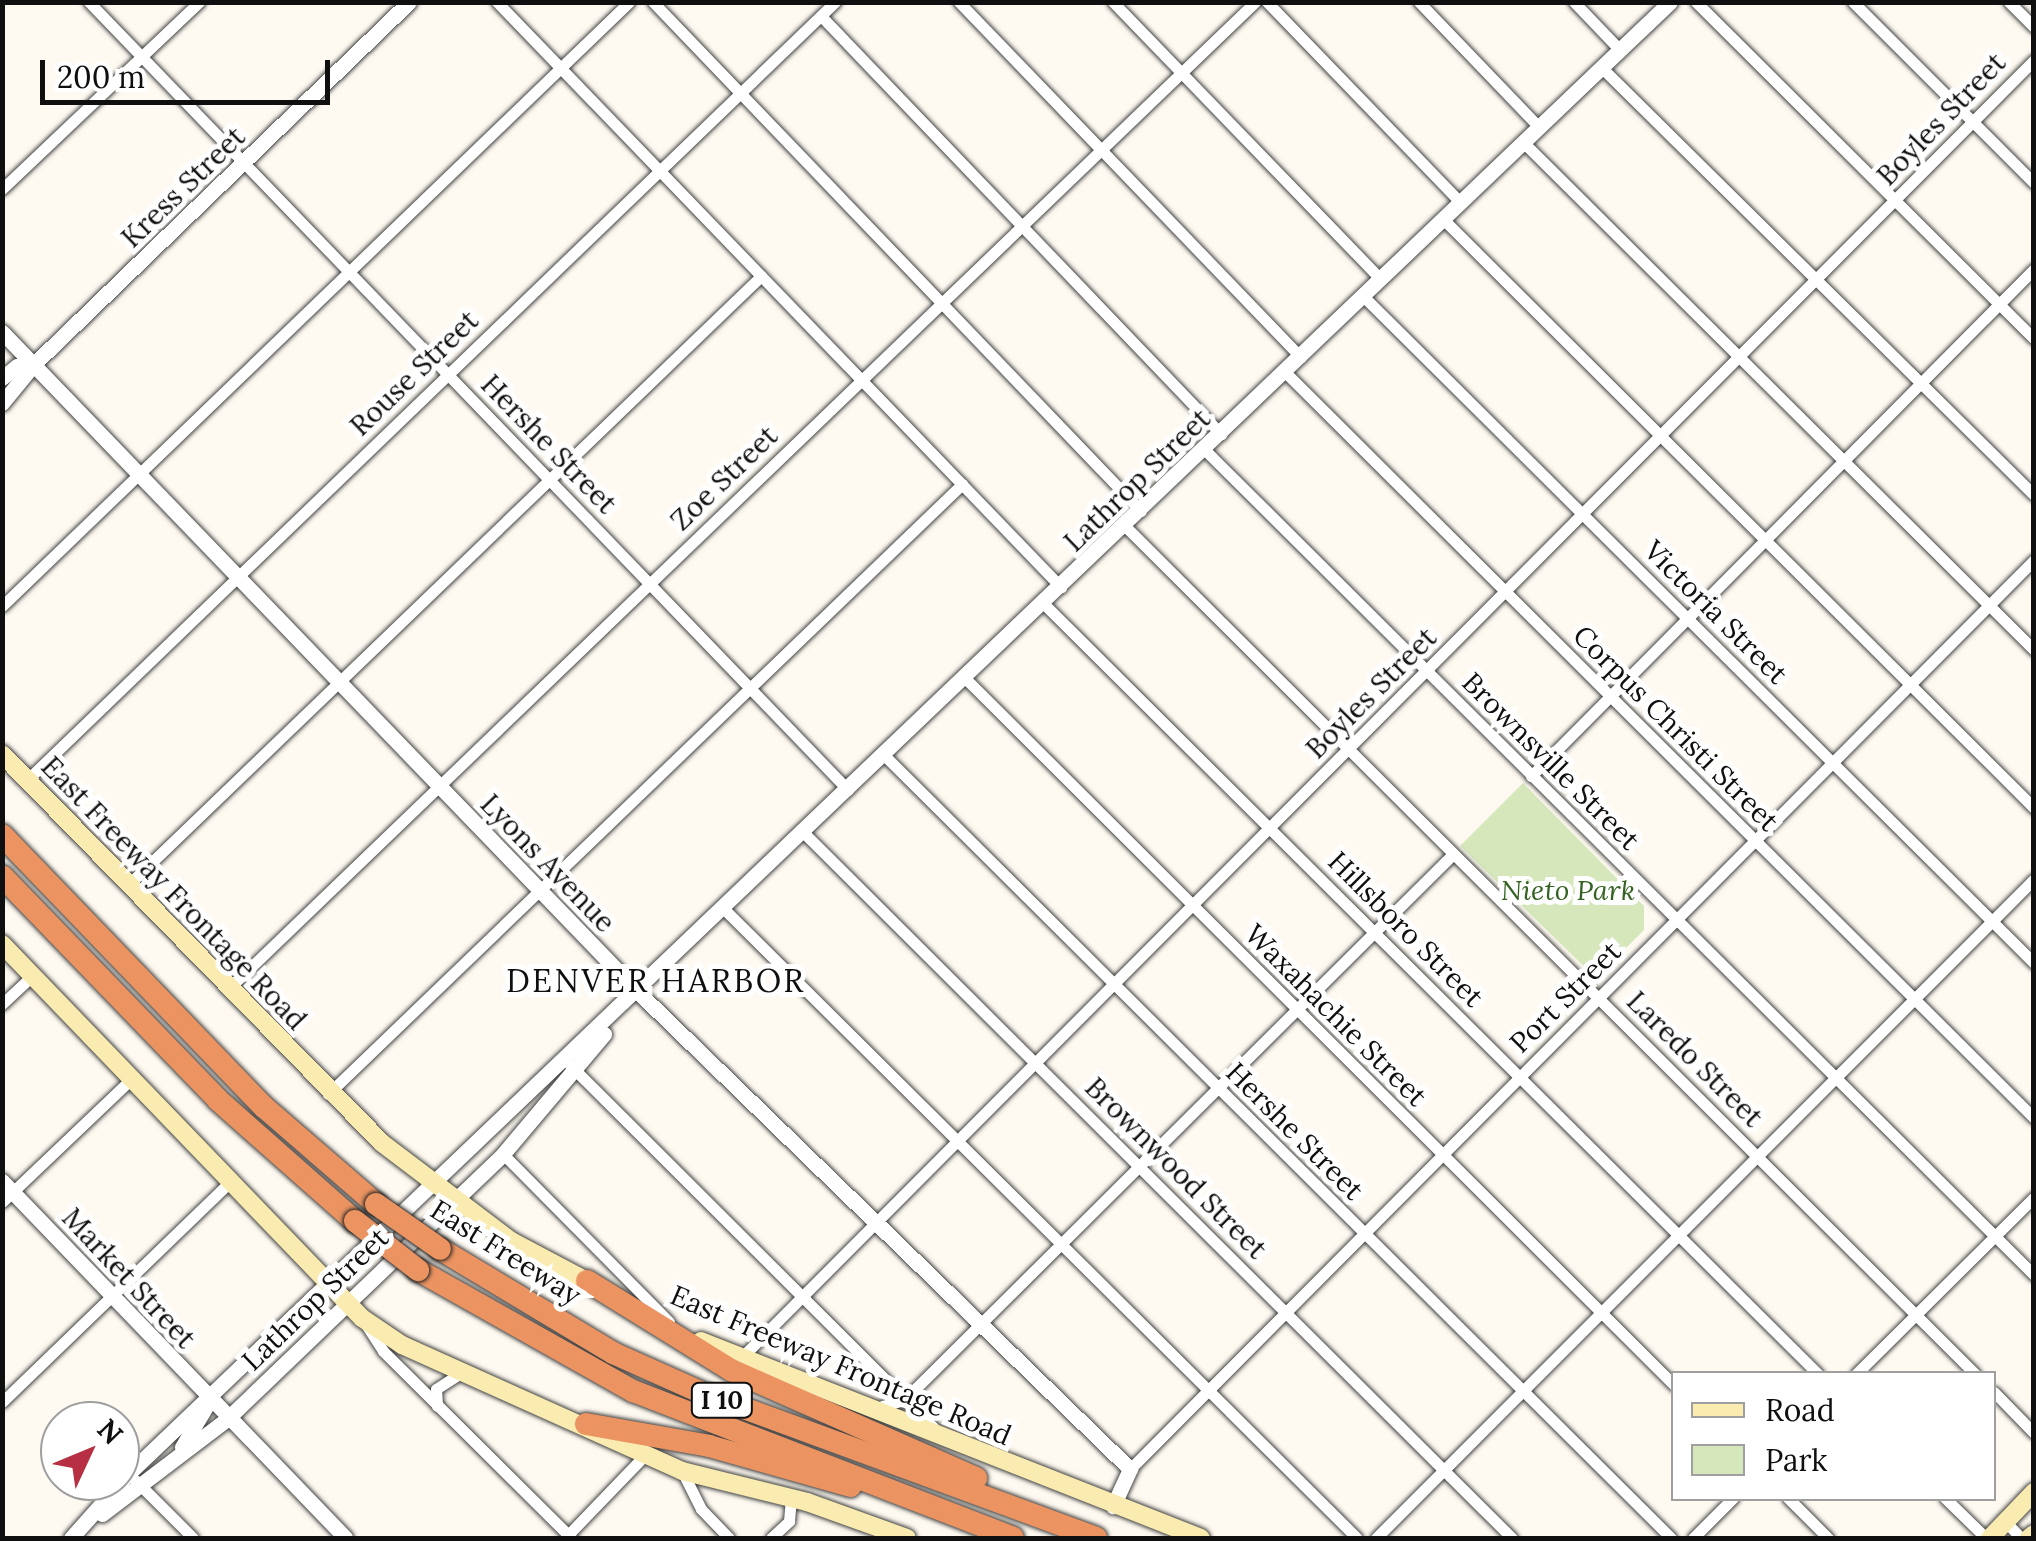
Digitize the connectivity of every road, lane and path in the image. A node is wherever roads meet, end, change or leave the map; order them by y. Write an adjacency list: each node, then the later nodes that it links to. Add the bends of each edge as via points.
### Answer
1 (90, 2): 21 (street, Hershe Street)
2 (198, 2): 21 (street)
3 (409, 2): 31 (street, Kress Street)
4 (497, 2): 23 (street)
5 (628, 2): 23 (street)
6 (653, 2): 26 (street)
7 (835, 2): 18 (street, Rouse Street)
8 (958, 2): 30 (street)
9 (1113, 2): 25 (street)
10 (1255, 2): 25 (street, Zoe Street)
11 (1267, 2): 36 (street)
12 (1419, 2): 28 (street)
13 (1574, 2): 20 (street)
14 (1670, 2): 20 (street, Lathrop Street)
15 (1696, 2): 35 (street)
16 (1853, 2): 27 (street)
17 (2008, 2): 19 (street)
18 (821, 16): 26 (street, Rouse Street); 38 (street)
19 (2034, 27)
20 (1620, 50): 24 (street, Lathrop Street)
21 (142, 57): 31 (street, Hershe Street); 34 (street)
22 (2034, 60): 27 (street, Boyles Street)
23 (561, 68): 32 (street); 40 (street)
24 (1602, 68): 28 (street, Lathrop Street); 43 (street)
25 (1182, 74): 30 (street, Zoe Street); 42 (street)
26 (740, 94): 32 (street, Rouse Street); 45 (street)
27 (1973, 122): 33 (street); 35 (street, Boyles Street)
28 (1540, 128): 29 (street, Lathrop Street)
29 (1524, 143): 36 (street, Lathrop Street); 50 (street)
30 (1102, 151): 38 (street, Zoe Street); 49 (street)
31 (246, 164): 40 (street, Hershe Street); 51 (street, Kress Street)
32 (660, 171): 41 (street); 53 (street, Rouse Street)
33 (2034, 183)
34 (2, 190)
35 (1896, 202): 43 (street, Boyles Street); 46 (street)
36 (1461, 204): 37 (street, Lathrop Street)
37 (1444, 220): 42 (street, Lathrop Street); 59 (street)
38 (1022, 227): 45 (street, Zoe Street); 58 (street)
39 (2034, 269): 46 (street)
40 (349, 271): 53 (street, Hershe Street); 62 (street)
41 (761, 276): 55 (street); 63 (street)
42 (1381, 280): 44 (street, Lathrop Street)
43 (1818, 280): 50 (street, Boyles Street); 56 (street)
44 (1364, 297): 49 (street, Lathrop Street); 67 (street, Victoria Street)
45 (941, 304): 55 (street, Zoe Street); 66 (street)
46 (1998, 304): 48 (street); 56 (street)
47 (2, 332): 51 (street, Lyons Avenue)
48 (2034, 338)
49 (1301, 357): 52 (street, Lathrop Street)
50 (1739, 357): 59 (street, Boyles Street); 61 (street)
51 (34, 364): 54 (street, Kress Street); 57 (street, Kress Street); 62 (street, Lyons Avenue)
52 (1285, 372): 58 (street, Lathrop Street); 74 (street, Corpus Christi Street)
53 (448, 374): 63 (street, Hershe Street); 71 (street, Rouse Street)
54 (2, 378)
55 (860, 381): 64 (street); 72 (street, Zoe Street)
56 (1920, 382): 61 (street); 65 (street)
57 (2, 404)
58 (1221, 434): 60 (street, Lathrop Street)
59 (1660, 436): 67 (street, Boyles Street); 69 (street)
60 (1205, 450): 66 (street, Lathrop Street); 80 (street, Brownsville Street)
61 (1843, 460): 69 (street); 77 (street)
62 (139, 474): 71 (street, Lyons Avenue); 76 (street)
63 (548, 480): 72 (street, Hershe Street); 82 (street)
64 (962, 484): 73 (street); 84 (street)
65 (2034, 495)
66 (1141, 511): 68 (street, Lathrop Street)
67 (1584, 514): 74 (street, Boyles Street); 78 (street, Victoria Street)
68 (1125, 526): 73 (street, Lathrop Street); 86 (street, Laredo Street)
69 (1764, 540): 78 (street); 83 (street)
70 (2034, 560): 77 (street, Port Street)
71 (237, 577): 82 (street, Lyons Avenue); 91 (street, Rouse Street)
72 (650, 583): 84 (street, Hershe Street); 92 (street, Zoe Street)
73 (1062, 587): 75 (street, Lathrop Street)
74 (1506, 593): 80 (street, Boyles Street); 85 (street, Corpus Christi Street)
75 (1044, 604): 81 (street, Lathrop Street); 95 (street, Hillsboro Street)
76 (2, 606)
77 (1989, 606): 79 (street); 83 (street, Port Street)
78 (1686, 618): 85 (street); 89 (street, Victoria Street)
79 (2034, 650)
80 (1427, 672): 86 (street, Boyles Street); 90 (street, Brownsville Street)
81 (966, 679): 88 (street, Lathrop Street); 104 (street, Waxahachie Street)
82 (338, 682): 92 (street, Lyons Avenue); 102 (street)
83 (1911, 684): 89 (street, Port Street); 94 (street)
84 (749, 687): 93 (street, Hershe Street); 103 (street)
85 (1609, 695): 90 (street); 98 (street, Corpus Christi Street)
86 (1349, 750): 95 (street, Boyles Street); 99 (street, Laredo Street)
87 (2, 754): 91 (main road, East Freeway Frontage Road)
88 (886, 756): 93 (street, Lathrop Street); 112 (street, Hershe Street)
89 (1832, 762): 98 (street, Port Street); 107 (street, Victoria Street)
90 (1531, 776): 106 (street, Brownsville Street)
91 (27, 780): 102 (main road, East Freeway Frontage Road)
92 (439, 786): 103 (street, Lyons Avenue); 113 (street, Zoe Street)
93 (848, 790): 96 (street, Lathrop Street)
94 (2034, 808)
95 (1270, 828): 104 (street, Boyles Street); 108 (street, Hillsboro Street)
96 (804, 833): 105 (street, Lathrop Street); 120 (street, Brownwood Street)
97 (2, 835): 189 (highway, East Freeway / I 10, bridge, via 264,1107 376,1204 440,1249 648,1368)
98 (1754, 842): 106 (street, Port Street); 116 (street, Corpus Christi Street)
99 (1453, 854): 108 (street); 115 (street, Laredo Street)
100 (2, 876): 181 (highway, I 10, bridge, via 218,1100 418,1270 618,1384)
101 (2034, 880): 107 (street)
102 (127, 886): 113 (main road, East Freeway Frontage Road)
103 (539, 890): 114 (street, Lyons Avenue); 125 (street)
104 (1192, 907): 112 (street, Boyles Street); 118 (street, Waxahachie Street)
105 (725, 910): 114 (street, Lathrop Street); 127 (street)
106 (1676, 921): 115 (street, Port Street); 122 (street, Brownsville Street)
107 (1992, 922): 110 (street, Victoria Street); 116 (street)
108 (1374, 933): 118 (street); 121 (street, Hillsboro Street)
109 (2, 944): 111 (main road)
110 (2034, 963)
111 (32, 975): 117 (street); 123 (main road)
112 (1113, 986): 120 (street, Boyles Street); 124 (street, Hershe Street)
113 (228, 989): 125 (main road, East Freeway Frontage Road)
114 (639, 993): 119 (street, Lathrop Street); 137 (street, Lyons Avenue)
115 (1599, 999): 121 (street, Port Street); 130 (street, Laredo Street)
116 (1913, 999): 122 (street); 126 (street, Corpus Christi Street)
117 (2, 1004)
118 (1296, 1011): 124 (street); 129 (street, Waxahachie Street)
119 (568, 1062): 128 (street, Lathrop Street); 133 (street, Lathrop Street); 146 (street)
120 (1036, 1064): 127 (street, Boyles Street); 131 (street, Brownwood Street)
121 (1520, 1076): 129 (street, Port Street); 139 (street, Hillsboro Street)
122 (1836, 1077): 130 (street); 140 (street, Brownsville Street)
123 (131, 1078): 132 (main road); 134 (street)
124 (1218, 1090): 131 (street); 138 (street, Hershe Street)
125 (328, 1094): 133 (main road, East Freeway Frontage Road)
126 (2034, 1118)
127 (958, 1142): 137 (street, Boyles Street); 141 (street)
128 (503, 1154): 136 (street, Lathrop Street); 153 (street)
129 (1442, 1155): 138 (street, Port Street); 149 (street, Waxahachie Street)
130 (1757, 1156): 139 (street); 150 (street, Laredo Street)
131 (1140, 1167): 141 (street); 148 (street, Brownwood Street)
132 (230, 1182): 144 (main road); 145 (street)
133 (434, 1187): 136 (main road, East Freeway Frontage Road); 144 (street, Lathrop Street)
134 (6, 1192): 145 (street, Market Street)
135 (2034, 1197): 140 (street)
136 (453, 1202): 143 (main road, East Freeway Frontage Road); 147 (street, Lathrop Street)
137 (878, 1223): 146 (street, Boyles Street); 152 (street, Lyons Avenue)
138 (1364, 1234): 148 (street, Port Street); 162 (street, Hershe Street)
139 (1678, 1234): 149 (street); 155 (street, Hillsboro Street)
140 (1995, 1236): 142 (street, Brownsville Street); 150 (street)
141 (1063, 1244): 152 (street); 161 (street)
142 (2034, 1275)
143 (587, 1281): 153 (main road, East Freeway Frontage Road); 189 (highway, via 732,1370 874,1438 982,1480)
144 (330, 1283): 147 (main road); 164 (street, Lathrop Street)
145 (112, 1296): 164 (street, Market Street); 166 (street)
146 (803, 1298): 154 (street, Boyles Street); 159 (street)
147 (346, 1302): 151 (main road); 169 (street, Lathrop Street)
148 (1286, 1312): 161 (street, Port Street); 177 (street, Brownwood Street)
149 (1602, 1314): 160 (street, Waxahachie Street); 162 (street)
150 (1916, 1314): 156 (street); 157 (street, Laredo Street)
151 (362, 1318): 158 (main road); 167 (street, via 383,1351)
152 (984, 1324): 165 (street); 175 (street, Lyons Avenue)
153 (677, 1330): 154 (main road, East Freeway Frontage Road)
154 (740, 1359): 168 (main road, East Freeway Frontage Road)
155 (1815, 1371)
156 (1859, 1371)
157 (1972, 1371)
158 (463, 1372): 167 (street, via 443,1379); 170 (main road)
159 (885, 1380): 165 (street); 168 (street)
160 (1671, 1381)
161 (1208, 1391): 175 (street, Port Street); 201 (street)
162 (1523, 1392): 177 (street); 204 (street, Hershe Street)
163 (1996, 1394): 171 (street)
164 (210, 1400): 169 (street, Market Street); 174 (street, via 204,1419); 178 (street, Lathrop Street)
165 (904, 1400): 168 (street); 172 (street)
166 (2, 1402)
167 (438, 1406): 192 (street)
168 (880, 1410): 172 (main road, East Freeway Frontage Road)
169 (227, 1418): 174 (street, Lathrop Street); 194 (street, Market Street)
170 (586, 1424): 173 (main road); 181 (highway, via 709,1446 830,1485)
171 (2034, 1433)
172 (950, 1443): 188 (main road, East Freeway Frontage Road)
173 (646, 1454): 176 (main road); 192 (street)
174 (167, 1466): 179 (street, Lathrop Street)
175 (1130, 1469): 188 (street)
176 (682, 1470): 183 (main road); 195 (street, via 702,1510)
177 (1445, 1471): 202 (street); 203 (street, Brownwood Street)
178 (140, 1475)
179 (140, 1478)
180 (140, 1485): 193 (street)
181 (880, 1488): 198 (highway, I 10)
182 (2034, 1492): 190 (main road)
183 (791, 1498): 196 (street, via 789,1521); 197 (main road)
184 (112, 1501): 191 (street, Lathrop Street)
185 (1731, 1501): 205 (street)
186 (1791, 1501): 206 (street)
187 (1949, 1501): 207 (street)
188 (1114, 1506): 200 (main road, East Freeway Frontage Road)
189 (1024, 1512): 199 (highway, East Freeway / I 10)
190 (2004, 1522): 207 (main road); 208 (street)
191 (77, 1533)
192 (568, 1537)
193 (193, 1538)
194 (345, 1538)
195 (729, 1538)
196 (771, 1538)
197 (906, 1538)
198 (1012, 1538)
199 (1096, 1538)
200 (1201, 1538)
201 (1357, 1538)
202 (1376, 1538)
203 (1512, 1538)
204 (1671, 1538)
205 (1693, 1538)
206 (1828, 1538)
207 (1988, 1538)
208 (2021, 1538)

